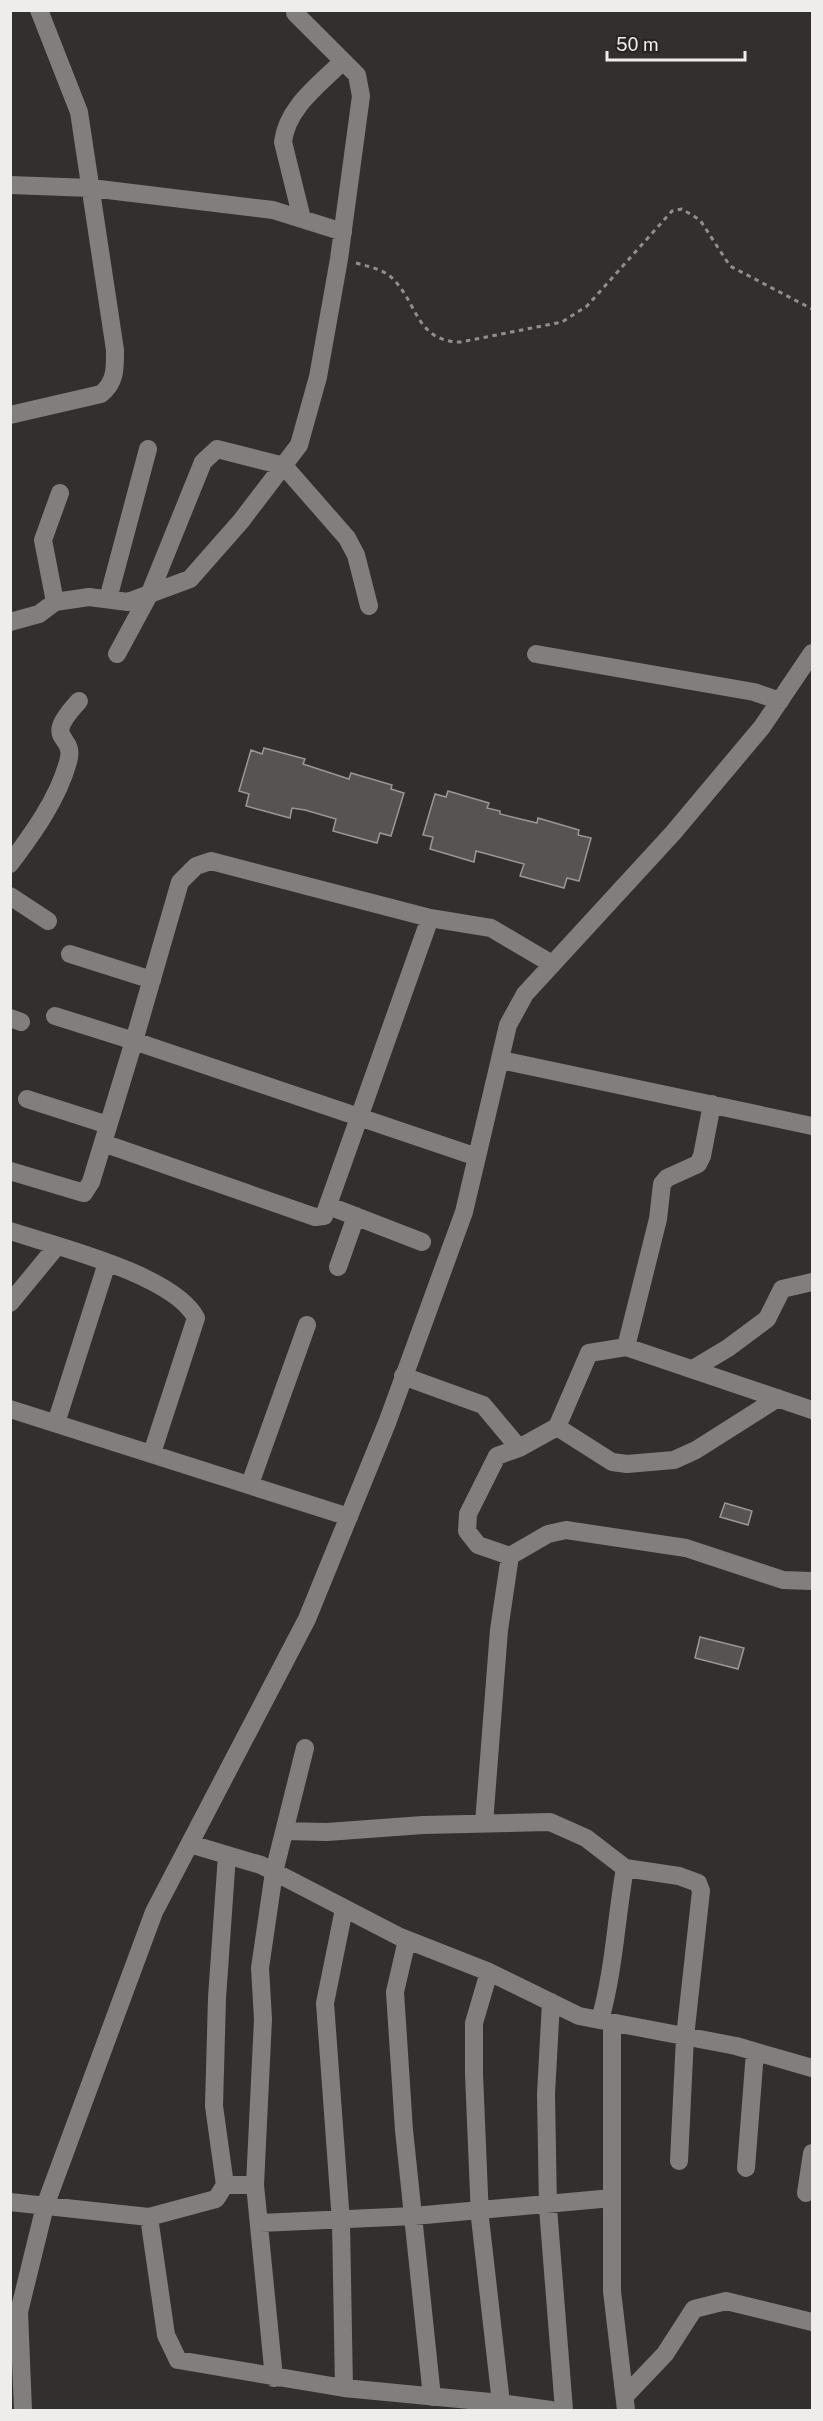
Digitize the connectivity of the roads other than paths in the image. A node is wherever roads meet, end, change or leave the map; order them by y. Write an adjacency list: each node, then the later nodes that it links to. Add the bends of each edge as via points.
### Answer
1 (39, 10): 5 (street, via 80,112)
2 (295, 13): 3 (street)
3 (343, 61): 6 (street, via 293,112 285,130); 7 (street, via 357,75 361,96)
4 (10, 185): 5 (street)
5 (91, 188): 6 (street); 8 (street, via 115,350 112,380 101,394)
6 (288, 214): 7 (street)
7 (343, 232): 10 (street, via 318,377 299,445)
8 (10, 415)
9 (148, 449): 13 (street)
10 (284, 466): 12 (street, via 190,579); 12 (street, via 224,450 210,453); 15 (street, via 347,538 356,555)
11 (60, 493): 14 (street, via 43,540)
12 (150, 593): 13 (street, via 128,602); 18 (street)
13 (108, 599): 14 (street, via 89,597)
14 (55, 602): 16 (street, via 39,614)
15 (369, 606)
16 (10, 622)
17 (813, 653): 21 (street)
18 (117, 654)
19 (536, 654): 21 (street, via 754,692)
20 (79, 701): 22 (street, via 59,726 69,751 68,765 42,819)
21 (780, 701): 27 (street, via 673,833)
22 (10, 864)
23 (10, 896): 25 (street)
24 (430, 918): 27 (street, via 491,928); 28 (street, via 212,861 196,866 180,882); 34 (street)
25 (48, 921)
26 (70, 954): 28 (street)
27 (552, 964): 31 (street, via 525,994 508,1025)
28 (152, 980): 30 (street)
29 (55, 1016): 30 (street)
30 (134, 1041): 34 (street); 35 (street)
31 (501, 1060): 33 (street); 38 (street)
32 (27, 1099): 35 (street)
33 (712, 1104): 36 (street); 50 (street, via 698,1164 662,1184 655,1233)
34 (360, 1119): 38 (street); 40 (street)
35 (108, 1125): 37 (street)
36 (813, 1126)
37 (103, 1143): 39 (street, via 84,1193); 40 (street, via 315,1217 324,1216)
38 (477, 1157): 52 (street, via 464,1212)
39 (10, 1171)
40 (329, 1206): 41 (street)
41 (356, 1216): 43 (street); 46 (street)
42 (10, 1231): 44 (street)
43 (422, 1242)
44 (57, 1246): 45 (street); 48 (street)
45 (106, 1263): 56 (street); 59 (street, via 170,1291 191,1308 196,1318)
46 (338, 1267)
47 (813, 1282): 51 (street, via 782,1289 767,1319)
48 (10, 1303)
49 (307, 1325): 60 (street)
50 (626, 1347): 51 (street); 57 (street, via 590,1353)
51 (693, 1369): 53 (street)
52 (403, 1376): 58 (street, via 483,1405); 61 (street)
53 (778, 1398): 55 (street); 57 (street, via 674,1460 612,1462)
54 (10, 1409): 56 (street)
55 (813, 1410)
56 (56, 1423): 59 (street)
57 (557, 1427): 58 (street)
58 (519, 1448): 62 (street, via 497,1456 468,1514 467,1531 477,1545)
59 (152, 1453): 60 (street)
60 (250, 1484): 61 (street)
61 (348, 1517): 67 (street, via 307,1618)
62 (510, 1556): 63 (street, via 548,1534 566,1530 686,1548 783,1580); 65 (street, via 498,1642)
63 (813, 1581)
64 (305, 1748): 66 (street)
65 (484, 1823): 66 (street, via 327,1832); 69 (street, via 550,1822 586,1838)
66 (284, 1830): 70 (street)
67 (190, 1844): 68 (street); 88 (street, via 154,1912)
68 (227, 1855): 70 (street); 83 (street, via 214,2106)
69 (625, 1868): 75 (street, via 615,1923); 76 (street, via 689,1878 698,1883 701,1891)
70 (274, 1872): 71 (street); 82 (street, via 260,1968 263,2019)
71 (344, 1909): 72 (street); 92 (street, via 325,2003)
72 (407, 1940): 73 (street); 90 (street, via 394,1992)
73 (489, 1972): 74 (street); 89 (street, via 474,2023)
74 (551, 2002): 75 (street, via 579,2016); 87 (street, via 546,2094)
75 (606, 2022): 76 (street); 85 (street)
76 (685, 2037): 77 (street); 80 (street)
77 (755, 2052): 78 (street); 81 (street)
78 (813, 2068)
79 (813, 2153): 84 (street)
80 (679, 2161)
81 (746, 2168)
82 (255, 2185): 83 (street); 93 (street)
83 (225, 2186): 91 (street, via 216,2199)
84 (806, 2193)
85 (612, 2198): 87 (street); 99 (street, via 612,2292)
86 (10, 2202): 88 (street)
87 (548, 2204): 89 (street); 102 (street)
88 (45, 2206): 91 (street); 100 (street, via 19,2312)
89 (480, 2211): 90 (street); 98 (street)
90 (414, 2216): 92 (street); 97 (street)
91 (149, 2217): 95 (street, via 166,2335 177,2360)
92 (341, 2220): 93 (street); 96 (street)
93 (260, 2223): 95 (street)
94 (813, 2322): 99 (street, via 726,2301 694,2309 665,2354)
95 (274, 2378): 96 (street)
96 (344, 2388): 97 (street)
97 (432, 2397): 98 (street)
98 (501, 2403): 101 (street)
99 (625, 2403)
100 (23, 2410)
101 (551, 2410)
102 (564, 2410)

